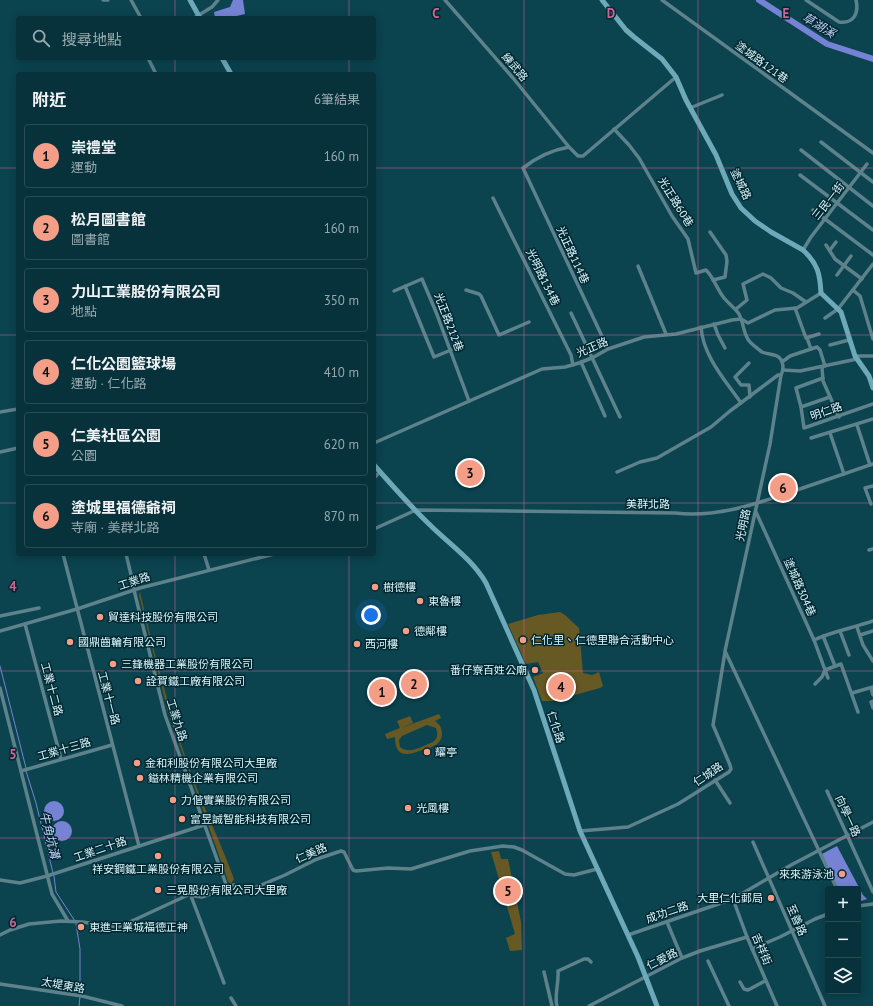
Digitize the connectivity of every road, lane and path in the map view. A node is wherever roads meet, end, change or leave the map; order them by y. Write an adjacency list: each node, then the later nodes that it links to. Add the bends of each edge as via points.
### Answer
1 (103, 0): 2 (street)
2 (108, 0)
3 (131, 0): 11 (street)
4 (190, 0): 12 (main road)
5 (218, 0): 13 (street)
6 (445, 0): 23 (street, 練武路)
7 (602, 0): 18 (main road, 塗城路, via 626,30 662,59)
8 (662, 0): 25 (street, 塗城路121巷)
9 (806, 0): 10 (street, via 844,23 849,22 857,12)
10 (856, 0)
11 (140, 16)
12 (197, 16)
13 (198, 16)
14 (149, 60): 16 (street)
15 (223, 60): 17 (main road)
16 (155, 72)
17 (230, 72)
18 (676, 77): 20 (main road, 塗城路); 21 (street, 練武路)
19 (722, 95): 20 (street)
20 (690, 108): 40 (main road, 塗城路, via 741,208 771,232)
21 (614, 129): 23 (street, 練武路, via 584,156 578,156); 49 (street, 光正路60巷, via 639,158 688,239 696,273 706,270)
22 (821, 142): 27 (street)
23 (569, 147): 72 (street, 光正路114巷, via 535,158 522,168)
24 (800, 150): 30 (street)
25 (873, 153)
26 (867, 164): 27 (street, 三民一街)
27 (861, 173): 29 (street); 30 (street, 三民一街)
28 (800, 175): 32 (street)
29 (873, 182)
30 (849, 188): 32 (street, 三民一街); 33 (street)
31 (493, 198): 81 (street, 光明路134巷, via 571,355)
32 (837, 203): 35 (street, 三民一街); 36 (street)
33 (873, 206)
34 (812, 210): 35 (street)
35 (825, 219): 40 (street, 三民一街); 42 (street)
36 (873, 230)
37 (710, 232): 49 (street, via 726,255 727,261 725,277)
38 (836, 242): 41 (street)
39 (826, 245): 41 (street)
40 (803, 250): 54 (main road, 塗城路, via 819,272)
41 (830, 250): 45 (street, via 835,259)
42 (873, 255)
43 (851, 256): 45 (street)
44 (873, 264): 48 (street)
45 (844, 265): 47 (street); 48 (street)
46 (638, 266): 65 (street)
47 (836, 275)
48 (862, 279): 52 (street)
49 (713, 280): 57 (street, via 725,300)
50 (405, 286): 53 (street, 光正路212巷); 74 (street, 光正路212巷, via 422,279); 74 (street, via 434,357)
51 (466, 290): 62 (street, via 481,296 499,335)
52 (853, 290): 58 (street); 68 (street, via 860,296)
53 (394, 291)
54 (820, 293): 55 (street, 光正路); 58 (main road)
55 (806, 302): 56 (street, 光正路); 57 (street, via 780,288 763,274 743,284 747,300)
56 (795, 308): 61 (street, 光正路, via 775,310 748,323); 67 (street)
57 (736, 309): 61 (street)
58 (838, 309): 60 (street); 69 (main road)
59 (571, 313): 76 (street)
60 (827, 318)
61 (741, 319): 63 (street, 光正路); 79 (street, via 747,338 763,352 778,356)
62 (529, 322)
63 (714, 324): 64 (street, 光正路); 71 (street)
64 (701, 327): 65 (street, 光正路); 90 (street, via 709,356)
65 (666, 334): 72 (street, 光正路, via 644,337)
66 (819, 334): 67 (street)
67 (807, 338): 73 (street)
68 (873, 339)
69 (849, 340): 70 (street); 77 (main road)
70 (830, 345)
71 (725, 348)
72 (608, 349): 76 (street, 光正路)
73 (811, 349): 79 (street, via 790,356); 82 (street, via 817,347 820,350)
74 (451, 350): 89 (street, 光正路212巷)
75 (873, 356): 77 (street)
76 (593, 358): 78 (street, 光正路); 96 (street)
77 (856, 358): 82 (street); 86 (main road, via 869,376)
78 (581, 362): 81 (street, 光正路); 95 (street)
79 (782, 362): 83 (street)
80 (749, 363): 87 (street, via 735,377 741,384 749,385)
81 (573, 365): 89 (street, 光正路, via 542,369)
82 (823, 367): 83 (street, via 800,371); 85 (street)
83 (783, 370): 84 (street, 光明路)
84 (781, 375): 87 (street); 112 (street, 光明路)
85 (823, 378): 88 (street); 92 (street, via 796,388)
86 (873, 388)
87 (750, 397): 90 (street)
88 (830, 397): 92 (street); 97 (street)
89 (469, 401): 102 (street, 光正路)
90 (741, 403): 108 (street, via 711,427 657,458)
91 (873, 404): 97 (street, 明仁路)
92 (801, 407): 97 (street, 明仁路, via 804,428)
93 (16, 408): 94 (street)
94 (0, 412)
95 (605, 416)
96 (620, 417)
97 (839, 417)
98 (873, 420): 99 (street)
99 (857, 425): 100 (street); 105 (street)
100 (830, 433): 101 (street); 109 (street)
101 (811, 438)
102 (376, 442)
103 (16, 448): 104 (street)
104 (0, 452)
105 (872, 465): 109 (street, 美群北路)
106 (376, 467): 107 (main road, 仁化路)
107 (380, 472): 110 (street); 114 (main road, 仁化路)
108 (617, 472)
109 (844, 474): 112 (street, 美群北路)
110 (376, 476)
111 (873, 486): 113 (street, via 865,488)
112 (757, 503): 114 (street, 美群北路, via 720,512 688,515); 115 (street, 光明路)
113 (871, 504)
114 (416, 510): 116 (street); 157 (main road, 仁化路, via 467,558 486,583 534,690)
115 (756, 511): 134 (street, 塗城路304巷); 135 (street, 光明路)
116 (376, 528)
117 (64, 556): 124 (street, 工業十一路)
118 (126, 556): 122 (street, 工業九路)
119 (205, 556): 121 (street)
120 (266, 556): 121 (street, 工業路)
121 (209, 570): 122 (street, 工業路)
122 (134, 590): 124 (street, 工業路); 156 (street, 工業九路, via 165,715)
123 (39, 608): 125 (street)
124 (77, 609): 127 (street, 工業路); 149 (street, 工業十一路)
125 (0, 616)
126 (873, 622): 128 (street)
127 (25, 624): 129 (street, 工業路); 150 (street, 工業十二路)
128 (857, 627): 130 (street); 132 (street)
129 (0, 631)
130 (840, 631): 133 (street); 136 (street)
131 (873, 631): 132 (street)
132 (860, 635): 137 (street)
133 (823, 636): 134 (street); 138 (street)
134 (814, 640): 139 (street, 塗城路304巷)
135 (725, 651): 152 (street, 仁城路, via 713,725 731,769); 161 (street)
136 (849, 655)
137 (872, 658)
138 (834, 666): 139 (street); 144 (street, via 841,664)
139 (825, 670): 140 (street, 塗城路304巷); 141 (street)
140 (828, 678)
141 (815, 684)
142 (872, 687): 144 (street); 145 (street)
143 (0, 688): 151 (street)
144 (852, 693): 148 (street)
145 (873, 695)
146 (872, 702): 147 (street)
147 (873, 708)
148 (858, 712)
149 (112, 744): 150 (street, 工業十三路); 160 (street, 工業十一路)
150 (61, 759): 151 (street, 工業十三路)
151 (22, 771): 163 (street)
152 (715, 780): 154 (street); 157 (street, 仁城路, via 678,804 628,828)
153 (827, 791): 158 (street, 向學一路)
154 (730, 803)
155 (873, 822): 158 (street, 成功二路)
156 (204, 825): 160 (street, 工業二十路); 167 (street, 工業九路)
157 (580, 831): 162 (main road, 仁化路)
158 (848, 836): 161 (street, 成功二路); 168 (street, 向學一路)
159 (753, 842): 164 (street, 至善路)
160 (139, 846): 163 (street, 工業二十路)
161 (819, 850): 164 (street, 成功二路); 166 (street)
162 (597, 869): 167 (street, 仁美路, via 574,875 565,874 522,850 504,846 470,851 410,869 356,871 341,851 317,859 245,892 241,892 235,885); 178 (main road, 仁化路)
163 (48, 876): 165 (street, 工業二十路, via 20,883); 174 (street, via 54,899)
164 (768, 878): 170 (street, 成功二路); 176 (street, 至善路)
165 (0, 880)
166 (836, 886)
167 (227, 888): 169 (street, via 202,897)
168 (873, 892)
169 (191, 896): 174 (street, via 188,895 119,927); 188 (street)
170 (733, 899): 175 (street, 成功二路); 179 (street, 吉祥街)
171 (873, 904): 172 (street)
172 (861, 906)
173 (825, 915): 176 (street)
174 (70, 922): 177 (street, via 29,924)
175 (667, 922): 178 (street, 成功二路); 181 (street)
176 (792, 931): 180 (street); 199 (street, 至善路)
177 (0, 935)
178 (628, 935): 185 (main road, 仁化路)
179 (747, 938): 180 (street, 吉祥街); 181 (street, 仁愛路)
180 (752, 949): 186 (street, 吉祥街)
181 (682, 958): 185 (street, 仁愛路)
182 (708, 961): 197 (street)
183 (591, 962): 194 (street, via 584,959 558,971)
184 (544, 972): 193 (street)
185 (646, 977): 195 (street, 仁愛路); 196 (main road, 仁化路)
186 (765, 981): 187 (street, via 748,990 744,990); 198 (street, 吉祥街)
187 (740, 982)
188 (224, 983)
189 (0, 984): 191 (street, 太堤東路, via 82,996)
190 (231, 998): 192 (street)
191 (122, 1006)
192 (236, 1006)
193 (552, 1006)
194 (557, 1006)
195 (589, 1006)
196 (657, 1006)
197 (729, 1006)
198 (777, 1006)
199 (825, 1006)

